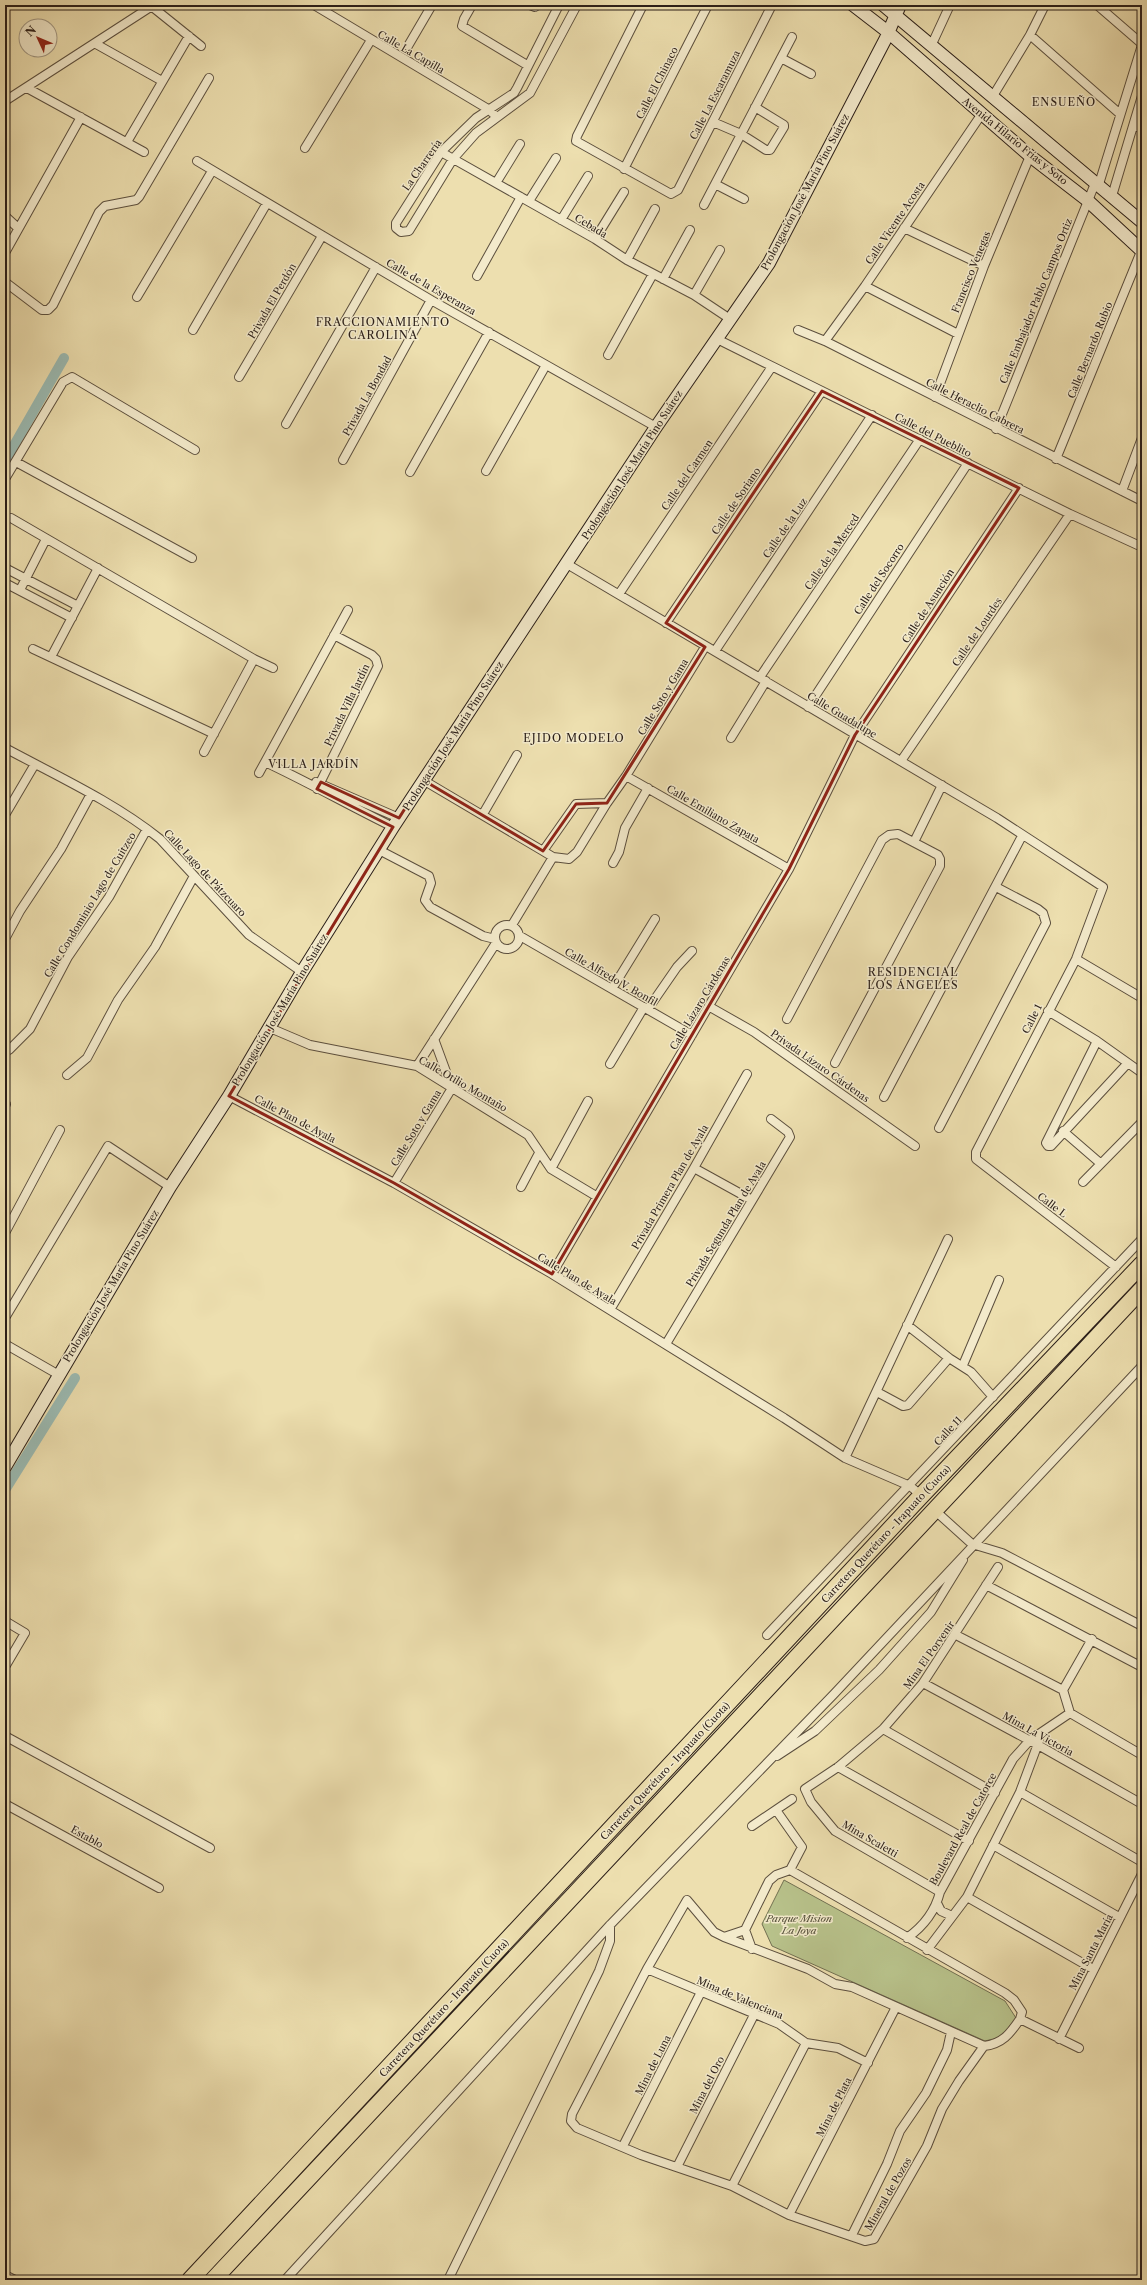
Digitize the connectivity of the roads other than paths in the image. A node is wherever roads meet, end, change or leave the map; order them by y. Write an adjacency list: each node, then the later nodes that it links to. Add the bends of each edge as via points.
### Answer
1 (314, 5): 20 (street, Calle La Capilla)
2 (432, 5): 25 (street)
3 (472, 5): 27 (street, via 462,26)
4 (559, 5): 27 (street, La Charrería)
5 (577, 5): 41 (street, via 530,93)
6 (643, 5): 55 (street, via 576,141)
7 (708, 5): 55 (street, Calle El Chinaco)
8 (772, 5): 42 (street, Calle La Escaramuza)
9 (853, 5): 16 (main road, Avenida Hilario Frías y Soto)
10 (883, 5): 15 (main road, Avenida Hilario Frías y Soto)
11 (950, 5): 22 (street)
12 (1044, 5): 17 (street)
13 (1097, 5): 23 (street)
14 (151, 6): 18 (street); 21 (street)
15 (897, 10): 16 (main road, Prolongación José María Pino Suárez); 22 (main road, Avenida Hilario Frías y Soto)
16 (888, 32): 39 (main road, Avenida Hilario Frías y Soto); 92 (main road, Prolongación José María Pino Suárez, via 768,263)
17 (1030, 35): 32 (street); 38 (street)
18 (189, 36): 24 (street); 30 (street)
19 (792, 37): 26 (street)
20 (370, 40): 37 (street, Calle La Capilla); 48 (street)
21 (96, 44): 30 (street); 31 (street)
22 (932, 44): 32 (main road, Avenida Hilario Frías y Soto)
23 (1142, 45): 38 (street, Calle Embajador Pablo Campos Ortiz)
24 (201, 46)
25 (408, 46)
26 (781, 58): 28 (street); 35 (street)
27 (527, 65): 37 (street, La Charrería, via 514,93)
28 (811, 74)
29 (209, 78): 87 (street, via 139,197 136,200 105,206 100,212 53,305 48,310 42,310)
30 (162, 81): 46 (street)
31 (27, 88): 34 (street); 40 (street)
32 (993, 96): 59 (main road, Avenida Hilario Frías y Soto)
33 (1142, 96): 43 (street)
34 (8, 99): 36 (street)
35 (755, 107): 45 (street); 45 (street, via 782,122 784,128 770,150)
36 (5, 109)
37 (488, 109): 41 (street, Calle La Capilla); 50 (street, La Charrería)
38 (1120, 114): 59 (street, Calle Embajador Pablo Campos Ortiz)
39 (981, 115): 51 (main road, Avenida Hilario Frías y Soto); 74 (street, Calle Vicente Acosta)
40 (81, 117): 46 (street); 73 (street)
41 (497, 117): 53 (street, via 476,133)
42 (713, 122): 45 (street); 55 (street, Calle La Escaramuza, via 675,193 670,194)
43 (1134, 123): 44 (street); 62 (street)
44 (1142, 130)
45 (741, 134): 60 (street)
46 (127, 142): 49 (street)
47 (520, 144): 58 (street)
48 (305, 148)
49 (144, 152)
50 (441, 152): 53 (street, Cebada); 53 (street, La Charrería, via 396,223 396,228 401,232 409,231)
51 (1030, 156): 65 (main road, Avenida Hilario Frías y Soto); 82 (street, Francisco Venegas)
52 (556, 158): 66 (street)
53 (453, 159): 58 (street, Cebada)
54 (197, 161): 56 (street, Calle de la Esperanza)
55 (624, 170)
56 (212, 171): 67 (street, Calle de la Esperanza); 90 (street)
57 (588, 176): 71 (street)
58 (496, 183): 63 (street, Cebada)
59 (1097, 183): 62 (main road, Avenida Hilario Frías y Soto); 65 (street, Calle Embajador Pablo Campos Ortiz)
60 (715, 184): 64 (street); 68 (street)
61 (624, 192): 77 (street)
62 (1112, 196): 72 (main road, Avenida Hilario Frías y Soto)
63 (521, 197): 66 (street, Cebada); 85 (street)
64 (744, 200)
65 (1087, 200): 79 (main road, Avenida Hilario Frías y Soto); 108 (street, Calle Embajador Pablo Campos Ortiz)
66 (529, 201): 71 (street, Cebada)
67 (267, 203): 76 (street, Calle de la Esperanza); 93 (street)
68 (704, 205)
69 (655, 209): 81 (street)
70 (5, 216): 73 (street)
71 (561, 220): 77 (street, Cebada)
72 (1142, 222)
73 (18, 228): 80 (street)
74 (904, 228): 82 (street); 88 (street, Calle Vicente Acosta)
75 (690, 230): 86 (street)
76 (322, 236): 83 (street, Calle de la Esperanza); 102 (street, Privada El Perdón)
77 (595, 239): 81 (street, Cebada)
78 (720, 250): 89 (street)
79 (1142, 250): 112 (street, Calle Bernardo Rubio)
80 (6, 251)
81 (627, 260): 84 (street, Cebada)
82 (984, 266): 96 (street, Francisco Venegas)
83 (376, 267): 91 (street, Calle de la Esperanza); 106 (street)
84 (653, 274): 86 (street, Cebada); 99 (street)
85 (477, 276)
86 (663, 278): 89 (street, Cebada)
87 (5, 282)
88 (865, 286): 96 (street); 98 (street, Calle Vicente Acosta)
89 (694, 295): 92 (street, Cebada)
90 (137, 297)
91 (431, 300): 95 (street, Calle de la Esperanza); 113 (street, Privada La Bondad)
92 (730, 319): 97 (main road, Prolongación José María Pino Suárez)
93 (193, 330)
94 (798, 330): 98 (street, Calle Heraclio Cabrera)
95 (489, 332): 100 (street, Calle de la Esperanza); 117 (street)
96 (958, 334): 104 (street, Francisco Venegas)
97 (717, 339): 101 (street, Calle del Pueblito); 107 (main road, Prolongación José María Pino Suárez)
98 (825, 342): 104 (street, Calle Heraclio Cabrera)
99 (608, 355)
100 (546, 364): 107 (street, Calle de la Esperanza); 116 (street)
101 (771, 368): 103 (street, Calle del Pueblito); 133 (street, Calle del Carmen)
102 (239, 377)
103 (822, 391): 105 (street, Calle del Pueblito); 137 (street, Calle de Soriano)
104 (936, 397): 108 (street, Calle Heraclio Cabrera)
105 (872, 415): 110 (street, Calle del Pueblito); 141 (street, Calle de la Luz)
106 (286, 424)
107 (656, 426): 127 (main road, Prolongación José María Pino Suárez)
108 (996, 429): 112 (street, Calle Heraclio Cabrera)
109 (1142, 438): 120 (street)
110 (920, 439): 115 (street, Calle del Pueblito); 145 (street, Calle de la Merced)
111 (195, 450): 114 (street, via 72,377 63,382)
112 (1056, 459): 120 (street, Calle Heraclio Cabrera)
113 (343, 460)
114 (16, 462): 118 (street); 126 (street)
115 (968, 463): 119 (street, Calle del Pueblito); 146 (street, Calle del Socorro)
116 (486, 471)
117 (410, 472)
118 (5, 479)
119 (1018, 488): 122 (street, Calle del Pueblito); 148 (street, Calle de Asunción)
120 (1122, 491): 121 (street, Calle Heraclio Cabrera)
121 (1142, 501)
122 (1070, 514): 125 (street, Calle del Pueblito); 154 (street, Calle de Lourdes)
123 (11, 518): 124 (street)
124 (46, 539): 129 (street); 130 (street)
125 (1142, 547)
126 (192, 558)
127 (567, 564): 133 (street, Calle Guadalupe); 158 (main road, Prolongación José María Pino Suárez)
128 (5, 568): 130 (street)
129 (98, 568): 134 (street); 143 (street)
130 (26, 577): 132 (street); 134 (street)
131 (5, 583): 132 (street)
132 (20, 590): 136 (street)
133 (620, 594): 137 (street, Calle Guadalupe)
134 (78, 606): 136 (street)
135 (348, 610): 138 (street)
136 (72, 618): 142 (street)
137 (666, 623): 139 (street, Calle Guadalupe)
138 (334, 635): 153 (street); 160 (street, Privada Villa Jardín, via 372,655 378,666)
139 (705, 647): 141 (street, Calle Guadalupe); 157 (street, Calle Soto y Gama)
140 (33, 649): 142 (street)
141 (715, 651): 145 (street, Calle Guadalupe)
142 (51, 657): 147 (street)
143 (254, 659): 144 (street); 147 (street)
144 (273, 668)
145 (763, 679): 146 (street, Calle Guadalupe); 149 (street, Calle de la Merced)
146 (808, 706): 148 (street, Calle Guadalupe)
147 (214, 734): 151 (street)
148 (855, 735): 154 (street, Calle Guadalupe); 174 (street, Calle Lázaro Cárdenas)
149 (731, 738)
150 (5, 748): 155 (street, Calle Lago de Pátzcuaro)
151 (204, 752)
152 (517, 755): 164 (street)
153 (265, 762): 156 (street); 160 (street)
154 (901, 762): 159 (street, Calle Guadalupe)
155 (35, 764): 162 (street, Calle Lago de Pátzcuaro); 165 (street)
156 (259, 773)
157 (626, 776): 161 (street, Calle Emiliano Zapata); 163 (street, Calle Soto y Gama)
158 (423, 780): 164 (street); 166 (main road, Prolongación José María Pino Suárez)
159 (942, 785): 168 (street, Calle Guadalupe); 169 (street)
160 (319, 786): 166 (street)
161 (648, 788): 173 (street, via 625,828 619,852); 174 (street, Calle Emiliano Zapata)
162 (91, 794): 167 (street, Calle Lago de Pátzcuaro); 181 (street, via 61,849 20,910)
163 (607, 803): 171 (street, via 576,804); 172 (street, Calle Soto y Gama, via 577,852 569,859)
164 (483, 814): 171 (street)
165 (5, 815)
166 (396, 823): 170 (main road, Prolongación José María Pino Suárez)
167 (147, 829): 175 (street, Calle Lago de Pátzcuaro, via 160,839); 196 (street, Calle Condominio Lago de Cuitzeo, via 109,897 68,957 30,1029)
168 (1022, 836): 176 (street); 177 (street, Calle Guadalupe)
169 (914, 842): 191 (street, via 898,834 889,835 882,840); 197 (street, via 938,855 940,866)
170 (379, 850): 182 (street, via 429,876 431,883 425,900 430,907); 185 (main road, Prolongación José María Pino Suárez)
171 (543, 851): 172 (street)
172 (553, 856): 179 (street)
173 (613, 863)
174 (789, 870): 188 (street, Calle Lázaro Cárdenas)
175 (194, 876): 185 (street, Calle Lago de Pátzcuaro, via 249,935); 203 (street, via 155,947 118,1000 87,1058)
176 (996, 886): 206 (street); 210 (street, via 1038,909 1043,913 1046,923)
177 (1103, 887): 184 (street, Calle 1)
178 (655, 919): 186 (street)
179 (512, 925): 180 (street, via 519,931); 182 (street, via 502,926 495,934)
180 (520, 936): 182 (street, via 516,946 511,949 505,950); 186 (street, Calle Alfredo V. Bonfil)
181 (5, 939)
182 (496, 941): 194 (street)
183 (692, 950): 189 (street)
184 (1076, 959): 187 (street); 190 (street, Calle 1)
185 (302, 972): 192 (main road, Prolongación José María Pino Suárez)
186 (612, 989): 189 (street, Calle Alfredo V. Bonfil)
187 (1142, 998)
188 (710, 1007): 193 (street, Calle Lázaro Cárdenas); 213 (street, Privada Lázaro Cárdenas, via 754,1032)
189 (646, 1008): 193 (street, Calle Alfredo V. Bonfil); 198 (street)
190 (1048, 1011): 195 (street); 215 (street, Calle 1, via 976,1152)
191 (787, 1019)
192 (270, 1028): 200 (street, Calle Otilio Montaño, via 310,1045); 205 (main road, Prolongación José María Pino Suárez)
193 (692, 1035): 223 (street, Calle Lázaro Cárdenas)
194 (434, 1039): 200 (street); 204 (street, Calle Soto y Gama)
195 (1097, 1041): 199 (street); 212 (street, via 1046,1143 1048,1146 1051,1146)
196 (9, 1050)
197 (835, 1063)
198 (610, 1064)
199 (1127, 1064): 201 (street); 212 (street)
200 (417, 1066): 204 (street, Calle Otilio Montaño)
201 (1142, 1073)
202 (747, 1074): 217 (street, Privada Primera Plan de Ayala)
203 (67, 1075)
204 (452, 1088): 214 (street, Calle Otilio Montaño, via 528,1135); 220 (street, Calle Soto y Gama)
205 (229, 1096): 220 (street, Calle Plan de Ayala); 222 (main road, Prolongación José María Pino Suárez)
206 (884, 1097)
207 (588, 1101): 218 (street)
208 (771, 1119): 224 (street, Privada Segunda Plan de Ayala, via 788,1132 790,1137)
209 (1142, 1122): 216 (street)
210 (939, 1128)
211 (60, 1130): 225 (street)
212 (1063, 1132): 216 (street)
213 (915, 1146)
214 (539, 1153): 218 (street, Calle Otilio Montaño); 221 (street)
215 (976, 1159): 229 (street, Calle L)
216 (1100, 1164): 219 (street)
217 (694, 1168): 224 (street); 233 (street, Privada Primera Plan de Ayala)
218 (551, 1169): 223 (street, Calle Otilio Montaño)
219 (1083, 1182)
220 (394, 1183): 230 (street, Calle Plan de Ayala)
221 (521, 1186)
222 (170, 1187): 234 (street, via 108,1146); 241 (main road, Prolongación José María Pino Suárez)
223 (596, 1196): 230 (street, Calle Lázaro Cárdenas)
224 (752, 1200): 237 (street, Privada Segunda Plan de Ayala)
225 (5, 1233)
226 (948, 1239): 235 (street)
227 (1142, 1239): 229 (street, Calle 11)
228 (1142, 1264): 314 (highway, Carretera Querétaro - Irapuato (Cuota), via 909,1509)
229 (1116, 1267): 243 (street, Calle 11)
230 (552, 1274): 233 (street, Calle Plan de Ayala)
231 (999, 1280): 239 (street)
232 (1142, 1289): 315 (highway, Carretera Querétaro - Irapuato (Cuota))
233 (610, 1310): 237 (street, Calle Plan de Ayala)
234 (5, 1318)
235 (907, 1325): 238 (street); 242 (street)
236 (5, 1344): 241 (street)
237 (666, 1344): 244 (street, Calle Plan de Ayala)
238 (946, 1359): 239 (street); 242 (street, via 908,1405 903,1406)
239 (962, 1366): 243 (street, via 978,1378)
240 (1142, 1366): 248 (street)
241 (59, 1375): 245 (main road, Prolongación José María Pino Suárez)
242 (877, 1392): 244 (street)
243 (994, 1397): 246 (street, Calle 11)
244 (845, 1458): 246 (street, Calle Plan de Ayala)
245 (5, 1467)
246 (913, 1489): 253 (street, Calle 11)
247 (941, 1516): 248 (street)
248 (972, 1544): 252 (street, via 1002,1552); 267 (street, via 834,1694); 267 (street, via 931,1612 879,1670 816,1731)
249 (998, 1567): 250 (street, Mina El Porvenir)
250 (986, 1585): 254 (street, Mina El Porvenir); 255 (street)
251 (5, 1621): 256 (street, via 25,1634)
252 (1142, 1626)
253 (767, 1635)
254 (956, 1635): 258 (street, Mina El Porvenir); 259 (street)
255 (1092, 1639): 257 (street); 259 (street)
256 (5, 1667)
257 (1142, 1667)
258 (923, 1684): 261 (street, Mina El Porvenir); 264 (street, Mina La Victoria)
259 (1063, 1690): 260 (street)
260 (1070, 1714): 262 (street, Boulevard Real de Catorce); 266 (street)
261 (883, 1729): 268 (street, Mina El Porvenir); 271 (street)
262 (1041, 1731): 264 (street, Boulevard Real de Catorce); 265 (street)
263 (5, 1736): 279 (street)
264 (1030, 1740): 265 (street, Mina La Victoria); 271 (street, Boulevard Real de Catorce, via 1013,1759)
265 (1038, 1744): 270 (street); 274 (street, Mina La Victoria)
266 (1142, 1755)
267 (764, 1765): 289 (street)
268 (838, 1767): 269 (street, Mina El Porvenir); 277 (street)
269 (805, 1789): 284 (street, Mina Scaletti, via 810,1802 835,1831)
270 (1020, 1792): 278 (street); 280 (street)
271 (995, 1793): 277 (street, Boulevard Real de Catorce)
272 (792, 1799): 275 (street)
273 (5, 1804): 283 (street, Establo)
274 (1142, 1804)
275 (776, 1810): 276 (street); 281 (street, via 802,1847)
276 (752, 1826)
277 (969, 1842): 284 (street, Boulevard Real de Catorce)
278 (993, 1845): 285 (street); 288 (street)
279 (210, 1848)
280 (1142, 1862)
281 (790, 1870): 290 (street, via 776,1875 769,1882); 292 (street)
282 (1142, 1874): 288 (street, Mina Santa María)
283 (159, 1888)
284 (940, 1892): 286 (street, Boulevard Real de Catorce)
285 (967, 1897): 287 (street); 296 (street)
286 (937, 1903): 287 (street, via 941,1911); 292 (street, Boulevard Real de Catorce, via 925,1923)
287 (952, 1916): 294 (street)
288 (1119, 1917): 296 (street, Mina Santa María)
289 (610, 1925): 316 (street); 317 (street, via 610,1940 599,1971)
290 (745, 1930): 291 (street); 293 (street)
291 (724, 1937): 293 (street); 295 (street, via 714,1932 687,1900)
292 (907, 1938): 294 (street)
293 (752, 1949): 298 (street, via 808,1970 835,1984 852,1987)
294 (927, 1950): 300 (street, via 1010,1996 1022,2012)
295 (647, 1969): 297 (street, Mina de Valenciana); 307 (street, via 571,2118 577,2128)
296 (1093, 1969): 302 (street, Mina Santa María)
297 (701, 1992): 299 (street, Mina de Valenciana); 307 (street, Mina de Luna)
298 (896, 2007): 301 (street); 306 (street, Mina de Plata)
299 (755, 2013): 303 (street, Mina de Valenciana, via 779,2024); 308 (street, Mina del Oro)
300 (1020, 2019): 302 (street); 304 (street, via 1000,2042)
301 (951, 2032): 304 (street); 311 (street, Mineral de Pozos, via 947,2050 926,2093 900,2131 887,2164)
302 (1059, 2039): 305 (street)
303 (806, 2043): 306 (street, Mina de Valenciana, via 838,2048); 309 (street)
304 (984, 2046): 311 (street, Mineral de Pozos, via 946,2103 927,2146 874,2239 865,2241)
305 (1079, 2048)
306 (868, 2062): 310 (street, Mina de Plata)
307 (623, 2146): 308 (street)
308 (677, 2166): 309 (street)
309 (732, 2186): 310 (street)
310 (789, 2215): 311 (street, via 842,2234)
311 (852, 2235)
312 (5, 2275): 313 (street)
313 (15, 2280)
314 (190, 2280)
315 (213, 2280)
316 (285, 2280)
317 (448, 2280)

